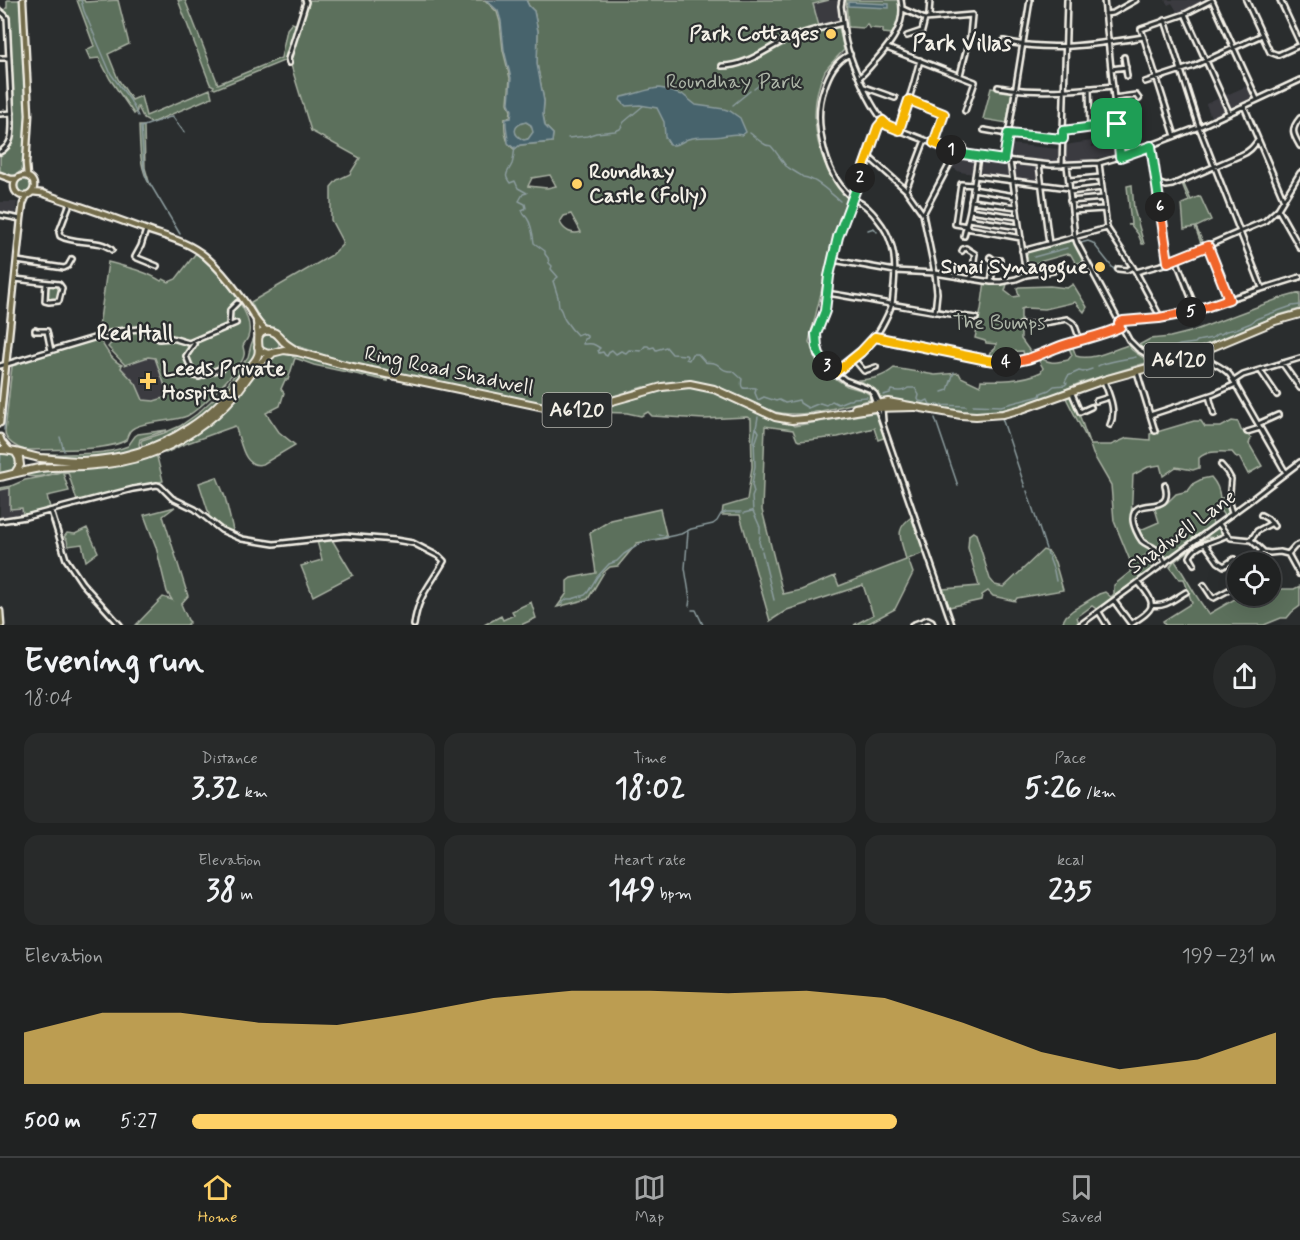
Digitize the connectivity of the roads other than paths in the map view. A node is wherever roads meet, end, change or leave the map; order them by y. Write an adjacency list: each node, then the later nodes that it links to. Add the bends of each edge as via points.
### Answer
1 (23, 0): 92 (main road, via 29,115)
2 (305, 0): 37 (street)
3 (842, 0): 20 (street)
4 (901, 0): 13 (street)
5 (930, 0): 17 (street)
6 (1030, 0): 27 (street)
7 (1067, 0): 28 (street)
8 (1104, 0): 15 (street)
9 (1136, 0): 15 (street)
10 (1212, 0): 16 (street); 30 (street)
11 (1246, 0): 21 (street)
12 (1281, 0): 26 (street)
13 (903, 9): 18 (street); 29 (street, via 899,27)
14 (0, 10): 34 (street, via 7,18)
15 (1105, 14): 25 (street)
16 (1185, 14): 19 (street); 36 (street)
17 (931, 18): 18 (street); 42 (street, via 972,15)
18 (925, 19): 22 (street, via 922,31)
19 (1166, 20): 23 (street, via 1141,29); 41 (street)
20 (843, 23): 31 (street); 38 (street, via 808,31 740,64)
21 (1262, 35): 26 (street, via 1275,55); 30 (street)
22 (907, 36)
23 (1144, 38): 25 (street); 45 (street)
24 (1004, 40): 27 (street)
25 (1108, 42): 28 (street); 40 (street)
26 (1300, 44)
27 (1023, 45): 28 (street); 53 (street)
28 (1066, 46): 54 (street)
29 (886, 48): 35 (street); 44 (street)
30 (1233, 48): 36 (street); 59 (street)
31 (850, 54): 44 (street); 118 (street, via 838,62 828,79 821,97 819,126 829,164)
32 (1124, 57): 39 (street)
33 (0, 58): 34 (street)
34 (9, 58): 64 (street)
35 (920, 60): 42 (street); 60 (street)
36 (1206, 61): 41 (street); 63 (street)
37 (289, 63)
38 (722, 66)
39 (1126, 67): 40 (street); 43 (street)
40 (1111, 69): 48 (street)
41 (1182, 70): 45 (street); 69 (street)
42 (960, 75): 62 (street, via 975,82 965,110)
43 (1126, 76)
44 (860, 77): 49 (street)
45 (1157, 78): 47 (street); 75 (street)
46 (1300, 80): 59 (street)
47 (1145, 82)
48 (1113, 86): 51 (street); 57 (street)
49 (864, 87): 56 (street); 67 (street)
50 (998, 87): 53 (street)
51 (1089, 88): 54 (street); 70 (street)
52 (1138, 89): 55 (street)
53 (1015, 90): 54 (street); 74 (street)
54 (1064, 91): 73 (street)
55 (1136, 94): 57 (street); 58 (street)
56 (895, 98)
57 (1114, 98): 68 (street)
58 (1139, 99)
59 (1257, 99): 61 (street)
60 (909, 100): 71 (street); 79 (street, via 944,114)
61 (1244, 106): 63 (street); 78 (street)
62 (973, 111)
63 (1229, 112): 69 (street)
64 (12, 113): 65 (street); 83 (street, via 11,138)
65 (0, 114)
66 (1300, 118): 81 (street, via 1293,131)
67 (883, 121): 71 (street); 86 (street)
68 (1117, 124): 70 (street); 88 (street)
69 (1199, 127): 75 (street); 95 (street)
70 (1090, 128): 73 (street)
71 (899, 130): 77 (street)
72 (984, 130): 74 (street)
73 (1063, 131): 76 (street)
74 (1008, 134): 76 (street); 89 (street)
75 (1175, 136): 80 (street)
76 (1063, 139): 94 (street)
77 (925, 140): 79 (street); 111 (street)
78 (1257, 140): 95 (street, via 1248,152); 120 (street)
79 (934, 143): 82 (street)
80 (1151, 146): 88 (street); 105 (street)
81 (1300, 146)
82 (948, 149): 84 (street); 85 (street, via 952,143 964,147)
83 (0, 152)
84 (956, 152): 85 (street); 130 (street)
85 (963, 154): 87 (street)
86 (868, 156): 111 (street); 118 (street)
87 (978, 156): 89 (street); 99 (street)
88 (1120, 157): 91 (street)
89 (1004, 160): 90 (street)
90 (1010, 161): 93 (street); 104 (street)
91 (1099, 163): 94 (street); 102 (street)
92 (26, 164): 98 (main road); 101 (main road)
93 (1039, 164): 94 (street); 108 (street)
94 (1065, 165): 103 (street)
95 (1214, 166): 105 (street, via 1172,185); 139 (street)
96 (1300, 173): 120 (street)
97 (0, 175): 100 (main road)
98 (27, 176): 101 (main road); 106 (main road)
99 (975, 176): 104 (street); 109 (street)
100 (6, 177): 101 (main road); 107 (main road)
101 (18, 177): 107 (main road)
102 (1101, 177): 103 (street); 110 (street)
103 (1069, 180): 112 (street)
104 (1013, 181): 108 (street); 116 (street)
105 (1157, 183): 157 (street)
106 (33, 184): 113 (main road); 114 (main road)
107 (13, 185): 115 (main road)
108 (1042, 185): 112 (street); 143 (street)
109 (974, 187): 116 (street); 121 (street); 136 (street, via 961,184 955,224)
110 (1102, 188): 112 (street); 119 (street)
111 (906, 190): 130 (street)
112 (1069, 190): 122 (street)
113 (32, 192): 114 (main road); 117 (main road)
114 (42, 193): 123 (main road)
115 (20, 196): 117 (main road); 124 (main road)
116 (1015, 196): 125 (street)
117 (26, 197): 124 (main road)
118 (852, 198): 152 (street); 160 (street, via 872,212 888,234)
119 (1103, 198): 122 (street); 126 (street)
120 (1284, 199): 127 (street)
121 (971, 201): 125 (street); 128 (street)
122 (1071, 201): 129 (street)
123 (70, 203): 138 (main road); 147 (street, via 60,236 105,244)
124 (23, 204): 133 (main road)
125 (1017, 207): 132 (street)
126 (1104, 209): 129 (street); 137 (street)
127 (1278, 209): 139 (street); 145 (street)
128 (970, 210): 132 (street); 134 (street)
129 (1072, 212): 141 (street)
130 (923, 214): 163 (street)
131 (0, 215): 133 (street)
132 (1017, 216): 135 (street)
133 (21, 219): 154 (main road)
134 (968, 219): 135 (street); 136 (street)
135 (1019, 226): 142 (street)
136 (967, 227): 140 (street); 142 (street)
137 (1107, 228): 141 (street); 158 (street)
138 (146, 230): 149 (street); 180 (main road, via 181,242 205,256)
139 (1241, 232): 144 (street); 170 (street)
140 (964, 236)
141 (1074, 237): 143 (street); 183 (street)
142 (1020, 238): 148 (street)
143 (1049, 244): 148 (street)
144 (1208, 246): 151 (street); 172 (street)
145 (1300, 248)
146 (962, 249): 167 (street, via 975,254)
147 (112, 250)
148 (1022, 251): 164 (street)
149 (135, 256): 155 (street); 156 (street, via 157,267)
150 (72, 259): 154 (street, via 64,268)
151 (1176, 259): 157 (street); 175 (street)
152 (832, 260): 160 (street); 171 (street)
153 (1000, 260): 168 (street, via 992,259)
154 (17, 261): 166 (main road)
155 (133, 261)
156 (159, 261)
157 (1168, 262): 162 (street)
158 (1133, 267): 159 (street); 162 (street)
159 (1118, 269)
160 (895, 271): 163 (street); 174 (street)
161 (1053, 271): 164 (street)
162 (1136, 272): 179 (street)
163 (935, 273): 167 (street); 176 (street)
164 (1026, 275): 168 (street)
165 (1300, 277): 170 (street)
166 (15, 279): 169 (street); 201 (main road)
167 (970, 279): 168 (street)
168 (991, 282)
169 (46, 283): 169 (street, via 62,286 59,301 45,301)
170 (1262, 288): 172 (street)
171 (827, 293): 174 (street); 207 (street, via 816,334 817,347)
172 (1229, 299): 175 (street)
173 (237, 303): 184 (street, via 230,310)
174 (892, 303): 176 (street); 188 (street)
175 (1196, 310): 179 (street)
176 (935, 312): 178 (street)
177 (1300, 314): 194 (highway, A6120)
178 (976, 318)
179 (1159, 318): 183 (street, via 1127,320)
180 (256, 319): 186 (main road); 189 (main road)
181 (236, 323): 184 (street)
182 (1021, 325): 191 (street, via 1066,319 1073,323)
183 (1120, 325): 191 (street); 199 (street, via 1133,345)
184 (229, 326): 190 (street)
185 (35, 330): 193 (street, via 49,331)
186 (268, 331): 187 (highway); 189 (highway)
187 (278, 335): 195 (highway, via 280,344); 196 (highway, Ring Road Shadwell / A6120)
188 (875, 337): 191 (street, via 1001,362 1029,360); 197 (street)
189 (258, 338): 192 (highway)
190 (197, 340): 193 (street, via 189,343 159,339 140,329 126,329); 204 (street, via 186,356 192,374 199,377)
191 (1080, 340)
192 (258, 347): 195 (highway, via 264,353); 229 (highway, via 256,359 219,404 163,443 134,454 97,460 63,460)
193 (51, 351): 201 (street)
194 (1202, 351): 199 (highway, A6120); 209 (street)
195 (275, 352): 196 (highway, Ring Road Shadwell / A6120); 232 (highway, via 259,363 216,414 167,446 119,462)
196 (298, 352): 216 (highway, Ring Road Shadwell / A6120, via 559,410 580,410 662,387 690,384 714,389 783,419 806,420)
197 (853, 358): 203 (street, via 864,371); 207 (street)
198 (1300, 358): 200 (street)
199 (1157, 363): 206 (highway, A6120)
200 (1282, 363): 205 (street); 210 (street)
201 (7, 364): 202 (street); 218 (main road)
202 (0, 366)
203 (876, 367)
204 (222, 368)
205 (1260, 370): 209 (street); 212 (street)
206 (1137, 371): 208 (highway, A6120); 220 (street)
207 (835, 373): 216 (street, via 872,391)
208 (1104, 380): 211 (highway, A6120); 214 (street)
209 (1235, 382): 213 (street); 224 (street)
210 (1300, 388)
211 (1071, 391): 216 (highway, A6120, via 992,415); 217 (street, via 1080,412)
212 (1277, 395)
213 (1209, 396): 219 (street); 220 (street)
214 (1109, 397): 215 (street); 223 (street, via 1114,413)
215 (1096, 401)
216 (879, 405): 267 (street)
217 (1090, 407)
218 (1, 408): 222 (main road)
219 (1214, 414)
220 (1150, 415): 225 (street)
221 (1276, 415): 224 (street)
222 (0, 423)
223 (1110, 425)
224 (1259, 426): 226 (street); 233 (street)
225 (1155, 431)
226 (1247, 432)
227 (0, 437): 229 (main road)
228 (0, 450): 229 (highway)
229 (12, 451): 232 (highway, via 21,465)
230 (1300, 462): 233 (street, Shadwell Lane)
231 (1221, 465): 239 (street, via 1231,479)
232 (15, 473): 234 (highway)
233 (1286, 473): 239 (street, Shadwell Lane)
234 (8, 475): 235 (highway); 236 (main road)
235 (0, 477)
236 (0, 482)
237 (1165, 485): 249 (street, via 1165,500 1138,507 1133,521 1140,539 1156,549)
238 (51, 511): 241 (street); 264 (street, via 66,559); 265 (street, via 157,485 221,530 242,539 274,544 345,536 413,543 443,562 422,596)
239 (1232, 514): 242 (street, Shadwell Lane)
240 (1261, 515): 244 (street, via 1273,524 1257,531)
241 (0, 521)
242 (1219, 524): 243 (street); 249 (street, Shadwell Lane)
243 (1227, 535): 244 (street); 245 (street)
244 (1251, 540): 247 (street)
245 (1205, 544): 250 (street, via 1190,554); 251 (street, via 1218,562)
246 (1300, 544): 248 (street)
247 (1262, 551): 248 (street)
248 (1288, 554): 252 (street)
249 (1166, 563): 253 (street, Shadwell Lane)
250 (1194, 564)
251 (1227, 564)
252 (1299, 574)
253 (1139, 583): 257 (street, Shadwell Lane); 258 (street, via 1150,596)
254 (1205, 585): 255 (street, via 1214,598)
255 (1227, 591)
256 (1186, 592): 258 (street, via 1164,605)
257 (1114, 601): 258 (street, via 1131,624); 260 (street, Shadwell Lane)
258 (1151, 605)
259 (0, 611): 263 (main road)
260 (1099, 612): 261 (street, Shadwell Lane); 269 (street)
261 (1087, 623): 268 (street, Shadwell Lane)
262 (912, 624): 266 (street, via 928,619)
263 (1, 625)
264 (120, 625)
265 (414, 625)
266 (933, 625)
267 (952, 625)
268 (1080, 625)
269 (1107, 625)

